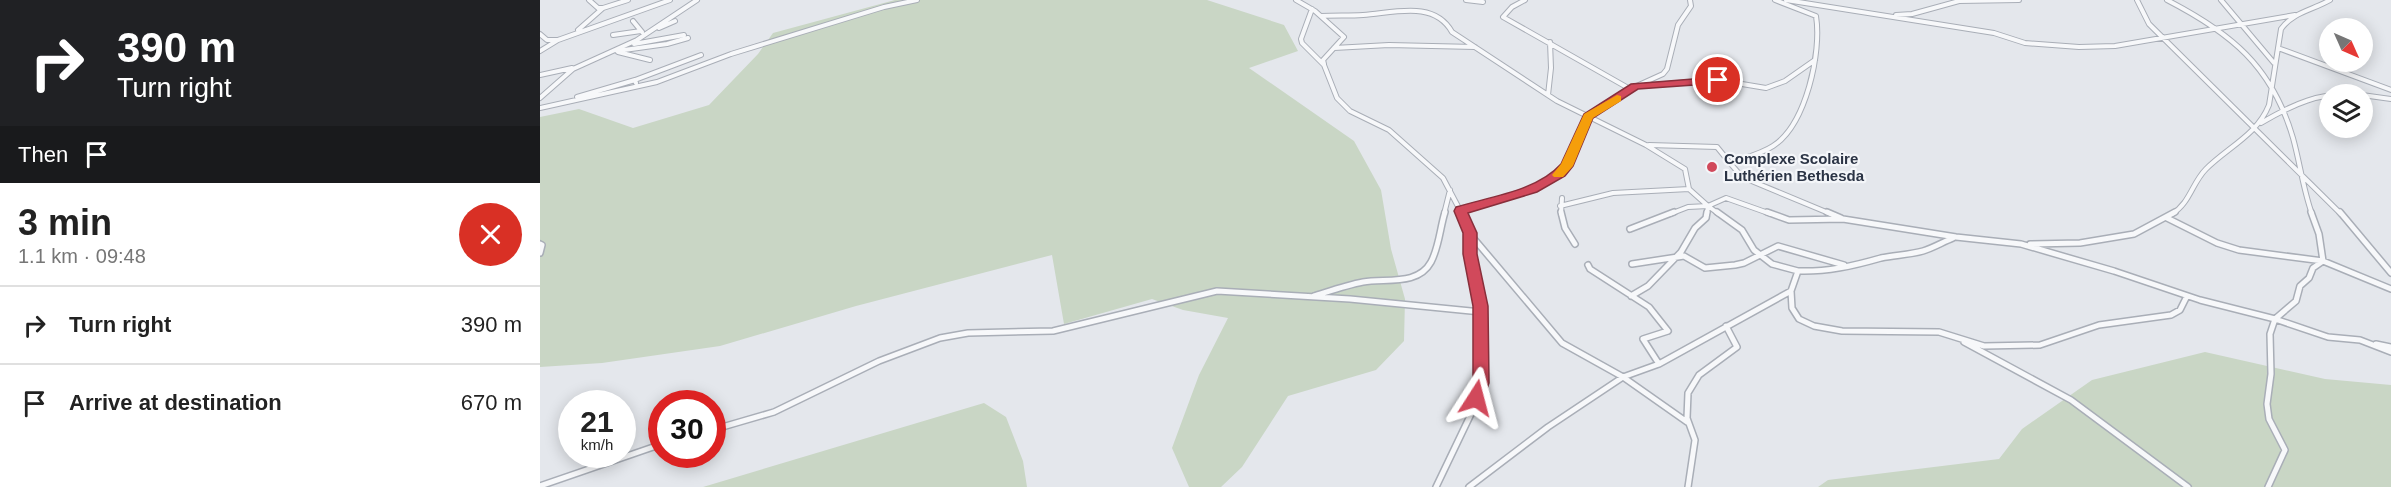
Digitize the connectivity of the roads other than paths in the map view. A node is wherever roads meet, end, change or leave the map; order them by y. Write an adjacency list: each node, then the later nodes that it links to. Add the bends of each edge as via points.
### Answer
1 (590, 0): 18 (street)
2 (628, 0): 18 (street)
3 (670, 0): 27 (street)
4 (697, 0): 31 (street)
5 (917, 0): 61 (street, via 731,54 657,82)
6 (1296, 0): 19 (street)
7 (1466, 0): 17 (street)
8 (1525, 0): 38 (street, via 1503,17)
9 (1690, 0): 53 (street, via 1691,6 1678,25 1667,69)
10 (1775, 0): 47 (street, via 1816,16 1819,35)
11 (1786, 0): 23 (street)
12 (2019, 0): 23 (street, via 1959,1 1912,14)
13 (2138, 0): 36 (street, via 2149,24)
14 (2167, 0): 28 (street)
15 (2221, 0): 26 (street)
16 (2330, 0): 21 (street)
17 (1483, 2)
18 (603, 8): 20 (street)
19 (1312, 9): 22 (street); 49 (street, via 1301,39)
20 (598, 13): 27 (street); 30 (street)
21 (2295, 15): 26 (street); 42 (street, via 2284,22)
22 (1321, 16): 40 (street, via 1424,12 1446,20 1452,32); 41 (street, via 1344,37)
23 (1887, 16): 36 (street, via 1994,33 2025,43 2097,47)
24 (633, 21): 29 (street)
25 (675, 21): 31 (street)
26 (2242, 24): 28 (street); 48 (street)
27 (602, 26): 30 (street)
28 (2221, 29): 36 (street); 52 (street)
29 (641, 31): 31 (street); 33 (street)
30 (574, 33): 37 (street)
31 (648, 33): 39 (street)
32 (540, 34): 37 (street, via 547,40)
33 (613, 35)
34 (684, 35): 39 (street)
35 (688, 38): 44 (street)
36 (2164, 39): 66 (street)
37 (558, 40): 43 (street)
38 (1550, 42): 54 (street); 56 (street)
39 (626, 45): 44 (street)
40 (1475, 47): 41 (street); 56 (street)
41 (1334, 48): 49 (street, via 1323,60)
42 (2278, 48): 48 (street); 55 (street)
43 (540, 51)
44 (613, 51): 46 (street); 50 (street)
45 (701, 55): 61 (street, via 635,81)
46 (650, 60)
47 (1815, 60): 53 (street, via 1785,81 1766,88 1718,80); 68 (street, via 1810,88 1783,138 1772,147)
48 (2274, 63): 52 (street)
49 (1324, 65): 71 (street, via 1337,98 1350,111 1389,130 1443,178)
50 (578, 66): 51 (street); 59 (street)
51 (540, 75)
52 (2271, 81): 63 (street); 65 (street, via 2269,105)
53 (1635, 86): 54 (street)
54 (1630, 89): 64 (street)
55 (2391, 90)
56 (1548, 95): 64 (street)
57 (2319, 96): 63 (street, via 2307,97)
58 (2373, 97): 60 (street)
59 (540, 98)
60 (2391, 99)
61 (551, 106): 62 (street)
62 (540, 108)
63 (2283, 111): 65 (street); 69 (street)
64 (1588, 116): 67 (street); 75 (street, via 1567,166 1560,173 1533,189)
65 (2258, 124): 66 (street)
66 (2254, 129): 69 (street); 76 (street, via 2205,170 2182,208)
67 (1646, 145): 68 (street, via 1717,147); 70 (street, via 1685,169)
68 (1730, 163): 77 (street, via 1742,177)
69 (2305, 178): 87 (street); 92 (street)
70 (1689, 189): 73 (street, via 1613,193); 74 (street)
71 (1450, 190): 75 (street); 97 (street, via 1436,251 1422,274 1409,280 1371,281)
72 (1562, 198): 73 (street)
73 (1560, 206): 83 (street, via 1563,224)
74 (1708, 206): 77 (street, via 1726,198 1789,220); 78 (street, via 1688,207); 85 (street, via 1742,230); 86 (street, via 1706,218)
75 (1461, 211): 79 (street)
76 (2167, 218): 81 (street, via 2134,234 2080,243); 87 (street, via 2239,250)
77 (1843, 219): 80 (street)
78 (1630, 230)
79 (1470, 233): 98 (street); 106 (street, via 1562,343)
80 (1956, 237): 81 (street); 90 (street, via 1923,251)
81 (2021, 243): 96 (street)
82 (540, 244): 84 (street)
83 (1575, 244)
84 (540, 253)
85 (1759, 254): 86 (street, via 1744,263 1706,268); 90 (street, via 1778,246); 91 (street, via 1772,264)
86 (1677, 256): 88 (street); 95 (street, via 1648,286)
87 (2323, 261): 93 (street); 99 (street, via 2300,286 2296,301)
88 (1632, 264)
89 (1588, 265): 95 (street)
90 (1847, 265): 91 (street, via 1824,272)
91 (1798, 271): 94 (street)
92 (2391, 273)
93 (2391, 289)
94 (1791, 291): 100 (street); 101 (street, via 1792,309 1798,319 1814,326 1842,331)
95 (1631, 296): 105 (street, via 1649,307 1668,331 1643,339)
96 (2187, 296): 99 (street); 101 (street, via 2180,310 2171,315 2099,324 2040,345 1984,346)
97 (1309, 298): 98 (street); 108 (street, via 1217,291 1053,331 943,337 875,361 782,409)
98 (1480, 312): 111 (street, via 1481,383 1471,414)
99 (2275, 319): 102 (street, via 2328,337); 115 (street, via 2270,334 2271,374 2266,404 2285,450)
100 (1726, 326): 105 (street); 107 (street, via 1737,347 1702,372 1689,387 1685,401)
101 (1939, 332): 114 (street, via 2071,400)
102 (2360, 340): 103 (street); 104 (street)
103 (2391, 347)
104 (2391, 352)
105 (1659, 364): 106 (street)
106 (1623, 377): 107 (street); 112 (street)
107 (1688, 422): 113 (street, via 1695,437)
108 (726, 426)
109 (648, 449): 110 (street)
110 (540, 486)
111 (1436, 487)
112 (1469, 487)
113 (1688, 487)
114 (2188, 487)
115 (2268, 487)

